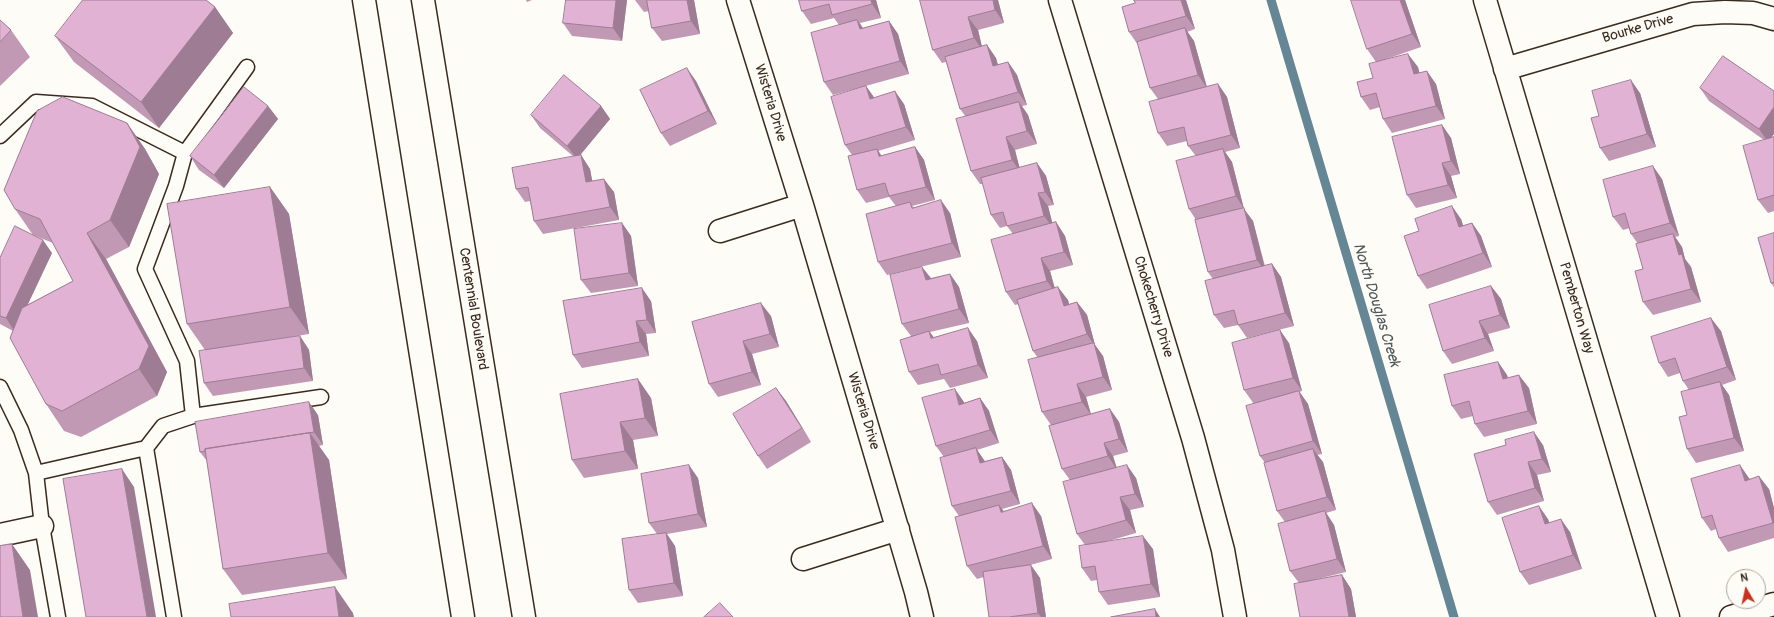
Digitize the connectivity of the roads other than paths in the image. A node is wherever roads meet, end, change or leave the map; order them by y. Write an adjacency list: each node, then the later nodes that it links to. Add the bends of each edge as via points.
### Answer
1 (364, 0): 25 (street)
2 (423, 0): 26 (street, Centennial Boulevard)
3 (738, 0): 11 (street, Wisteria Drive)
4 (1060, 0): 28 (street, Chokecherry Drive, via 1193,438 1224,550)
5 (1485, 0): 8 (street, Pemberton Way)
6 (1774, 19): 8 (street, Bourke Drive, via 1753,13 1693,14)
7 (247, 67): 10 (lane)
8 (1505, 69): 29 (street, Pemberton Way)
9 (0, 136): 10 (lane, via 36,102 92,106)
10 (185, 153): 15 (lane, via 176,186 145,268 187,361)
11 (802, 205): 12 (street); 19 (street, Wisteria Drive)
12 (720, 231)
13 (0, 387): 17 (lane, via 21,430)
14 (321, 397): 15 (lane)
15 (194, 416): 16 (lane, via 163,426)
16 (146, 448): 17 (lane); 24 (lane)
17 (36, 473): 18 (lane)
18 (42, 526): 20 (street); 23 (lane)
19 (898, 529): 21 (street); 27 (street, Wisteria Drive)
20 (0, 535)
21 (803, 559)
22 (1774, 604): 30 (street)
23 (58, 617)
24 (174, 617)
25 (464, 617)
26 (524, 617)
27 (922, 617)
28 (1235, 617)
29 (1668, 617)
30 (1731, 617)

